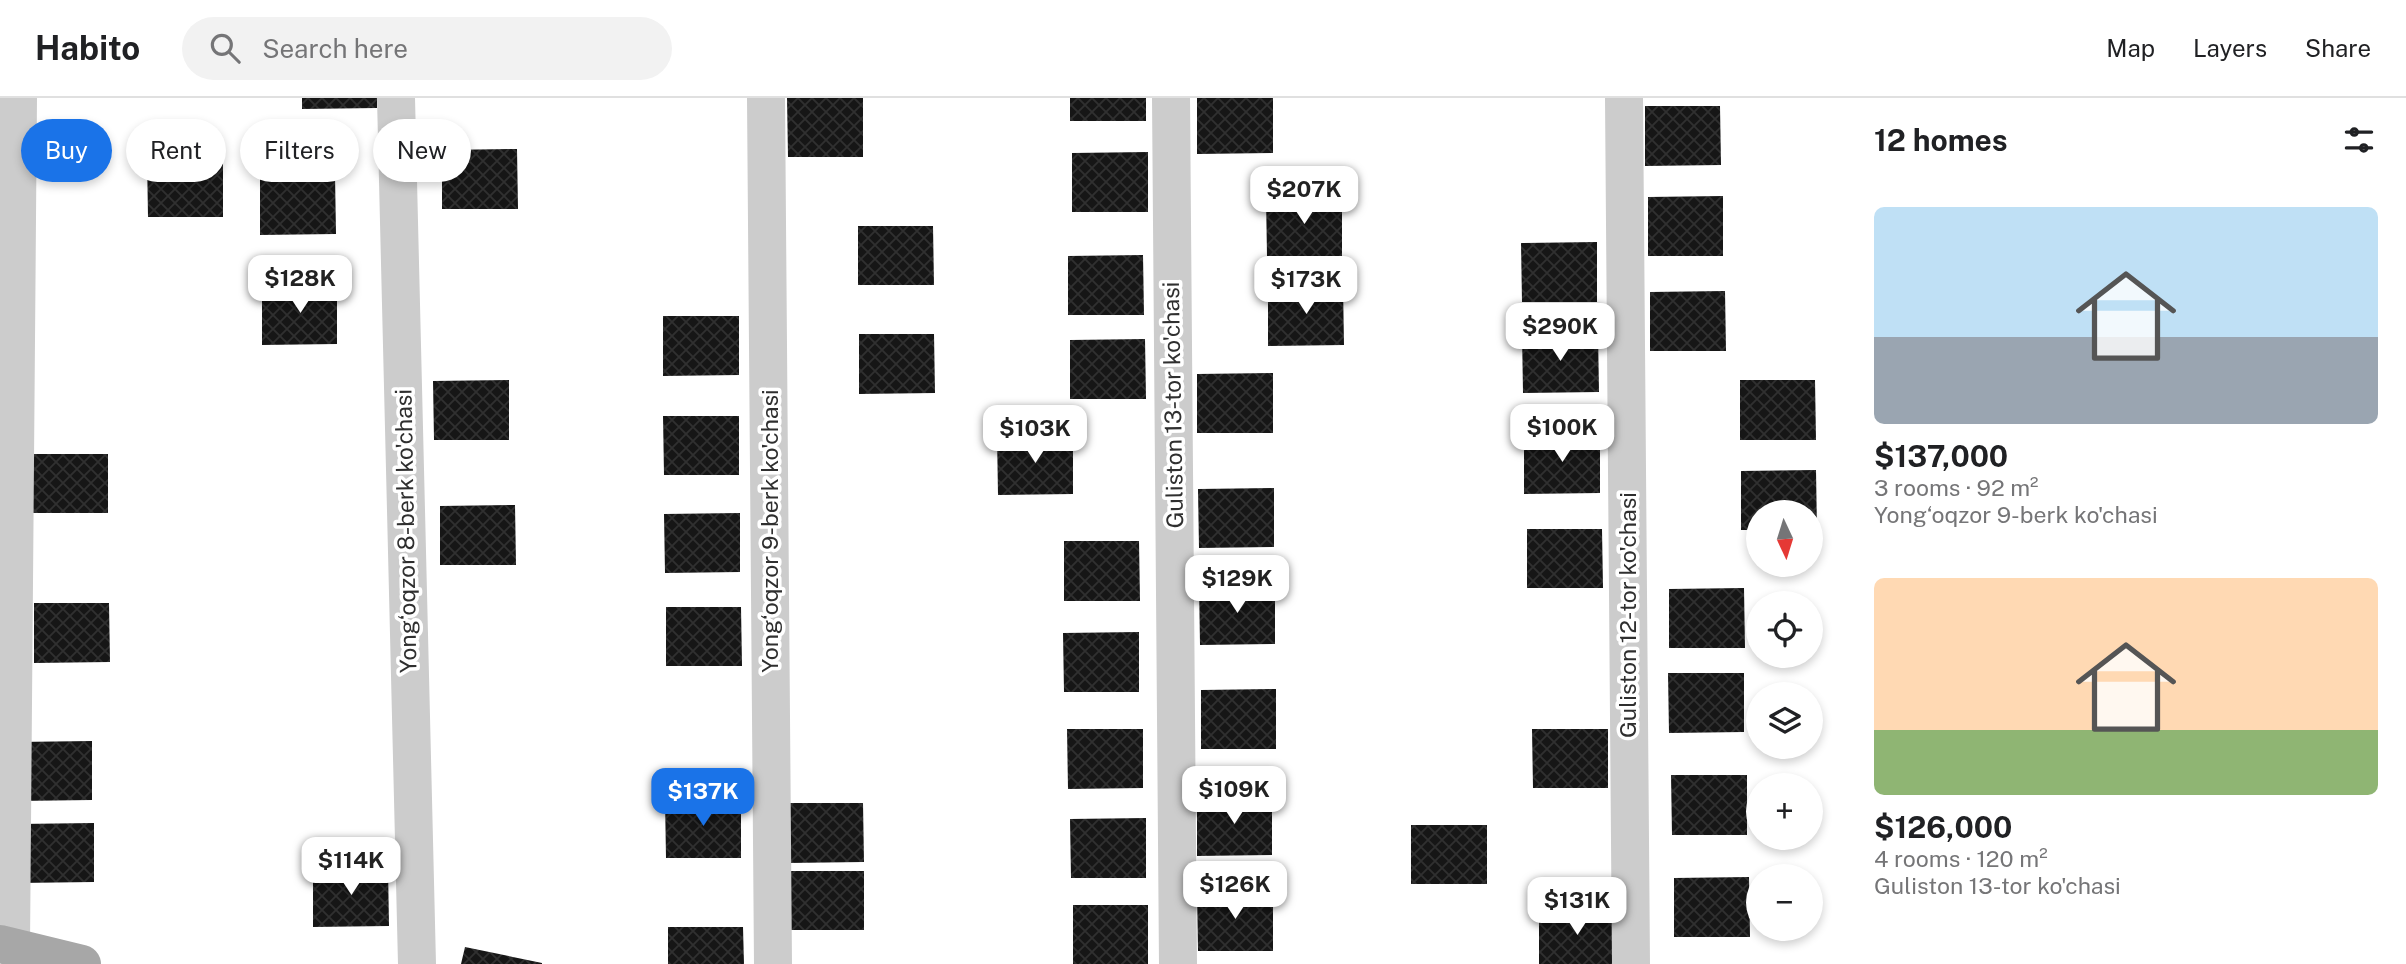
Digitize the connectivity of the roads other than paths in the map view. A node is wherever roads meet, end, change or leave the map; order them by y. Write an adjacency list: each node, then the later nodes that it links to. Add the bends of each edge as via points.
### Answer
1 (18, 98): 6 (street)
2 (396, 98): 8 (street, Yong‘oqzor 8-berk ko'chasi)
3 (766, 98): 9 (street, Yong‘oqzor 9-berk ko'chasi)
4 (1171, 98): 10 (street, Guliston 13-tor ko'chasi)
5 (1624, 98): 11 (street, Guliston 12-tor ko'chasi)
6 (5, 945): 7 (main road)
7 (82, 964)
8 (417, 964)
9 (773, 964)
10 (1178, 964)
11 (1631, 964)

